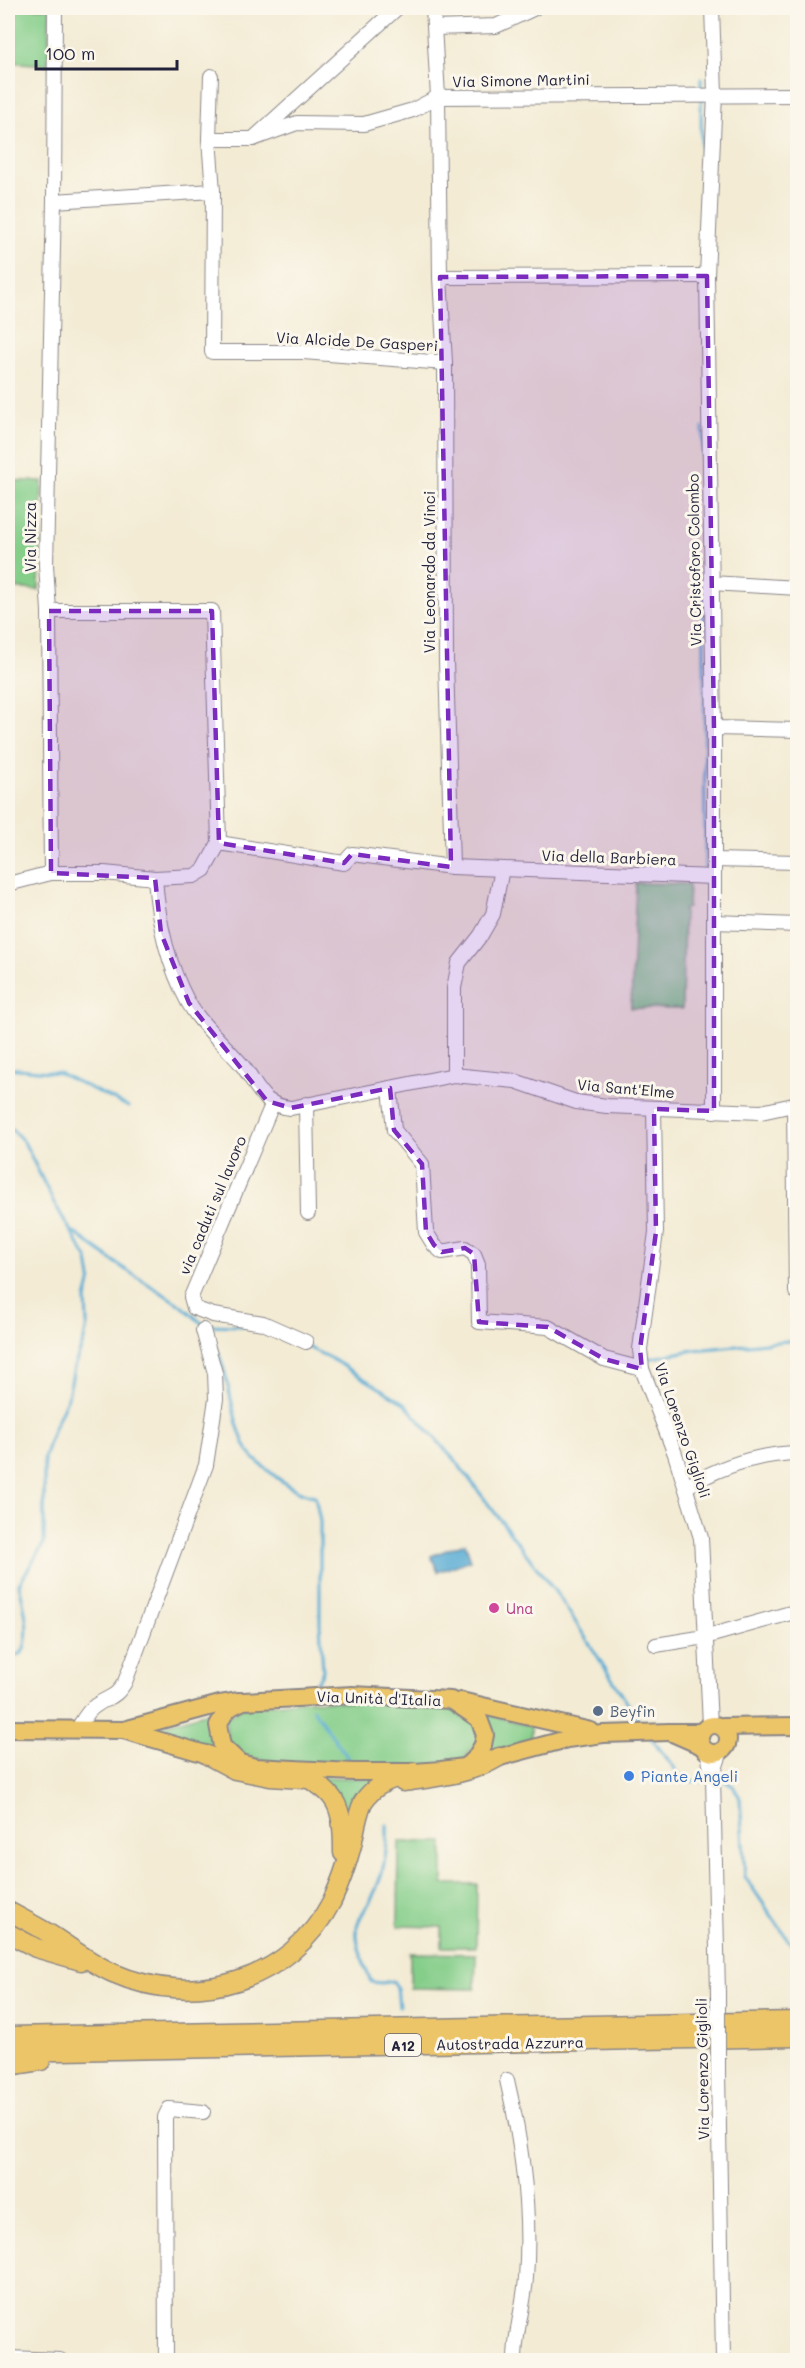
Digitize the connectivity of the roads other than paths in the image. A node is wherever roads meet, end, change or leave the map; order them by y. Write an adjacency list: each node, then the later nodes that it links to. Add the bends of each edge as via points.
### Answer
1 (55, 8): 14 (street, Via Nizza)
2 (397, 8): 12 (street)
3 (434, 8): 6 (street, Via Leonardo da Vinci)
4 (535, 8): 6 (street, via 496,26)
5 (712, 8): 8 (street, Via Cristoforo Colombo)
6 (435, 28): 10 (street, Via Leonardo da Vinci)
7 (211, 76): 11 (street)
8 (707, 94): 9 (street, Via Simone Martini); 10 (street, Via Simone Martini); 15 (street, Via Cristoforo Colombo)
9 (798, 95)
10 (438, 97): 12 (street, Via Simone Martini, via 412,110 364,124 297,123); 16 (street, Via Leonardo da Vinci)
11 (209, 139): 12 (street); 13 (street)
12 (253, 139)
13 (213, 191): 14 (street); 17 (street, Via Alcide De Gasperi, via 212,352 303,352)
14 (54, 201): 20 (street, Via Nizza, via 46,494)
15 (704, 276): 16 (street); 18 (street, Via Cristoforo Colombo)
16 (440, 277): 17 (street, Via Leonardo da Vinci)
17 (445, 363): 26 (street, Via Leonardo da Vinci, via 446,673)
18 (711, 583): 19 (street); 21 (street, Via Cristoforo Colombo)
19 (798, 588)
20 (49, 611): 23 (street, via 212,611); 28 (street, Via Nizza)
21 (714, 728): 22 (street); 24 (street, Via Cristoforo Colombo)
22 (798, 730)
23 (219, 843): 26 (street, Via della Barbiera, via 344,863 352,854); 30 (street, via 204,870 194,876)
24 (714, 860): 25 (street); 29 (street, Via Cristoforo Colombo)
25 (798, 862)
26 (452, 867): 27 (street, Via della Barbiera)
27 (502, 869): 29 (street, Via della Barbiera); 34 (street, via 493,914 459,963 454,988)
28 (51, 873): 30 (street); 31 (street)
29 (714, 877): 32 (street, Via Cristoforo Colombo)
30 (155, 878): 38 (street, via 162,933 189,1003)
31 (8, 884)
32 (714, 922): 33 (street); 40 (street, Via Cristoforo Colombo)
33 (798, 925)
34 (454, 1075): 35 (street, Via Sant'Elme); 39 (street, Via Sant'Elme, via 514,1082 576,1102)
35 (390, 1088): 36 (street, Via Sant'Elme); 45 (street, via 394,1130 422,1164 426,1232 442,1252 465,1248 474,1254 478,1264 479,1322 548,1327 604,1359)
36 (306, 1104): 38 (street, Via Sant'Elme, via 291,1108); 41 (street)
37 (796, 1104): 40 (street, Via Sant'Elme, via 761,1112); 42 (street)
38 (275, 1106): 44 (street, via caduti sul lavoro, via 190,1297 194,1308 263,1323)
39 (654, 1109): 40 (street, Via Sant'Elme); 45 (street, Via Lorenzo Giglioli, via 656,1232 641,1339)
40 (714, 1111)
41 (308, 1213)
42 (796, 1292)
43 (203, 1330): 55 (street, via 215,1373 216,1399 206,1465 125,1682 111,1699 88,1712)
44 (306, 1342)
45 (642, 1369): 47 (street, Via Lorenzo Giglioli)
46 (798, 1453): 47 (street, via 770,1454 721,1468)
47 (686, 1487): 49 (street, Via Lorenzo Giglioli, via 701,1538)
48 (798, 1611): 49 (street)
49 (705, 1637): 50 (street); 58 (street, Via Lorenzo Giglioli)
50 (656, 1645)
51 (451, 1700): 52 (main road, Via Unità d'Italia, via 352,1695); 57 (main road); 62 (main road, Via Unità d'Italia, via 479,1719 485,1735 480,1753)
52 (243, 1701): 56 (main road, Via Unità d'Italia); 61 (main road, via 225,1713 218,1731 222,1746)
53 (798, 1726): 58 (main road, via 767,1727)
54 (8, 1728): 55 (main road, Via Unità d'Italia)
55 (77, 1730): 56 (main road, Via Unità d'Italia)
56 (123, 1730): 59 (main road, Via Unità d'Italia)
57 (603, 1734): 58 (main road, via 670,1732); 60 (main road)
58 (713, 1739): 82 (street, Via Lorenzo Giglioli, bridge)
59 (207, 1755): 61 (main road, Via Unità d'Italia); 65 (highway, via 235,1770)
60 (499, 1757): 62 (main road); 66 (highway, via 474,1770 382,1790 369,1804 358,1845)
61 (240, 1762): 63 (main road, Via Unità d'Italia)
62 (464, 1767): 64 (main road, Via Unità d'Italia)
63 (291, 1770): 64 (main road, Via Unità d'Italia); 65 (highway)
64 (414, 1773): 66 (highway, via 381,1783 370,1792 359,1810)
65 (312, 1780): 66 (highway, via 331,1794 340,1811)
66 (343, 1870): 69 (highway, via 331,1901 304,1940 279,1961 244,1979 222,1986 173,1990 140,1983)
67 (8, 1911): 69 (highway)
68 (8, 1933): 69 (highway, via 36,1948)
69 (99, 1965)
70 (798, 2021): 71 (highway, Autostrada Azzurra / A12)
71 (8, 2036)
72 (798, 2037): 73 (highway, Autostrada Azzurra / A12)
73 (140, 2050): 74 (highway, Autostrada Azzurra / A12); 75 (highway)
74 (8, 2052)
75 (8, 2066)
76 (507, 2080): 81 (street, via 517,2123 525,2208 526,2279 515,2336)
77 (203, 2112): 80 (street, via 169,2109 165,2117)
78 (8, 2358): 79 (street)
79 (60, 2361)
80 (166, 2361)
81 (515, 2361)
82 (723, 2361)

